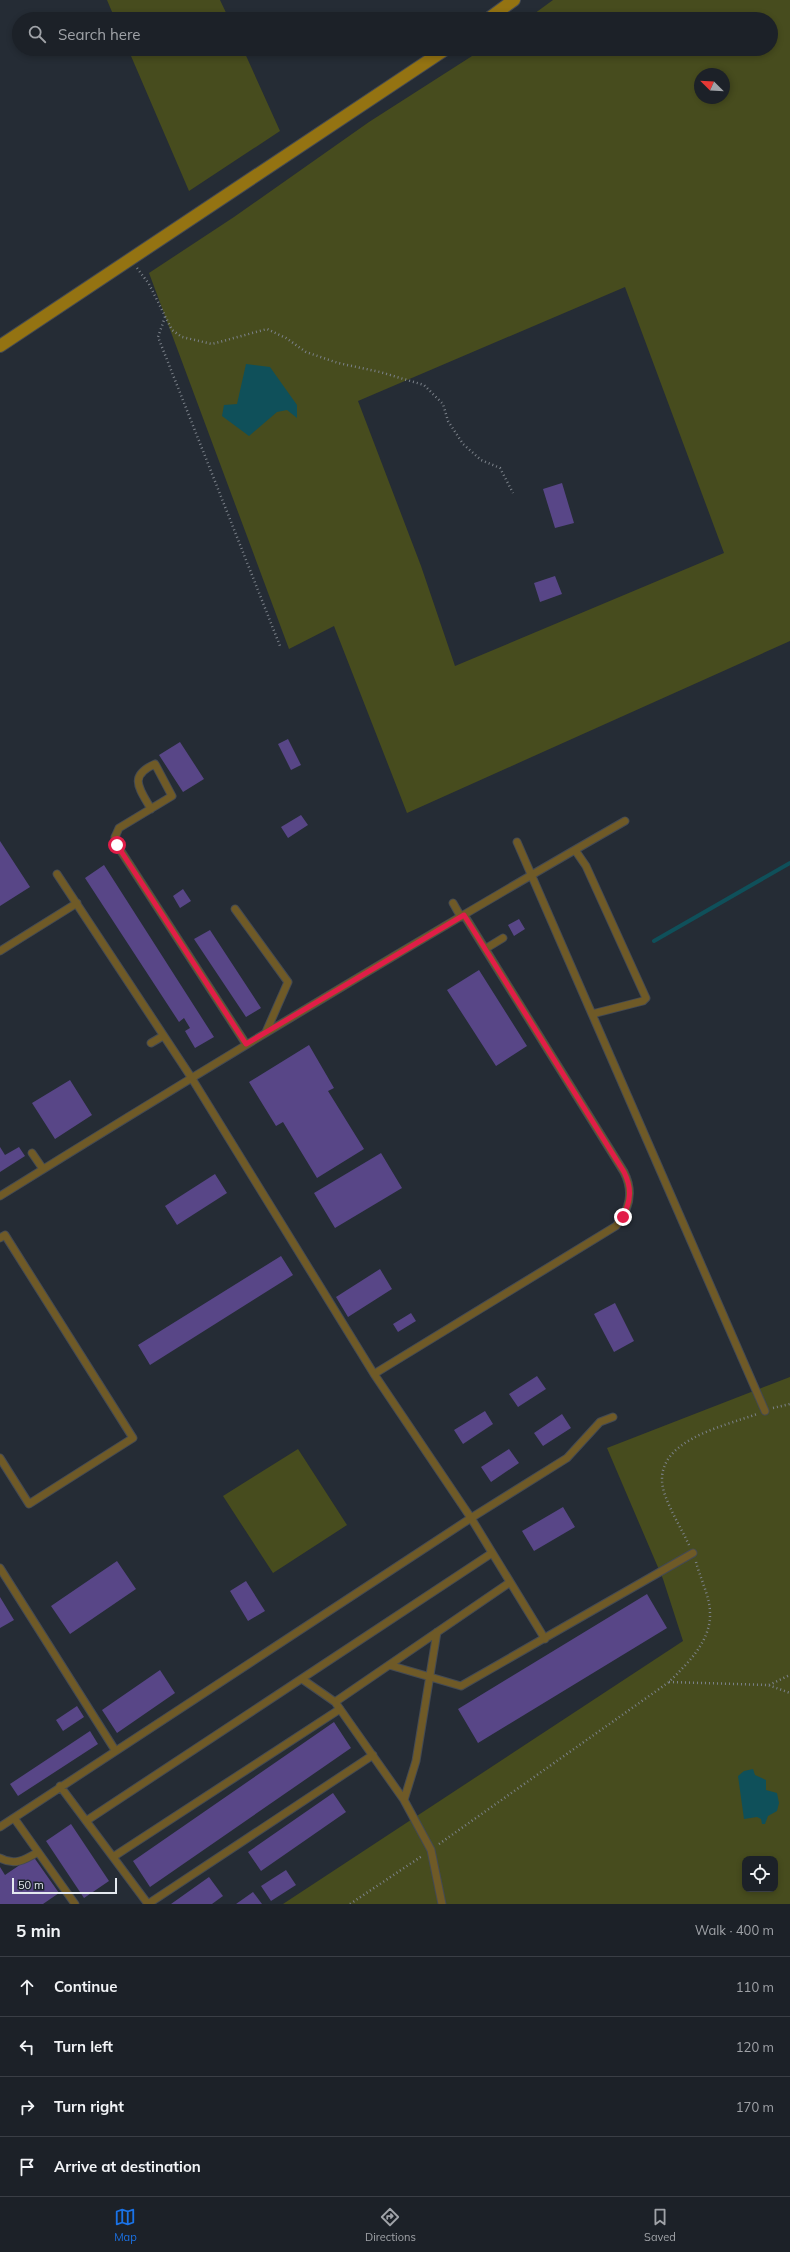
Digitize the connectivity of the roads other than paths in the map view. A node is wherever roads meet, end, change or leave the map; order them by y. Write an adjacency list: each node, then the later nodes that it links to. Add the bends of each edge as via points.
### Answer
1 (514, 0): 2 (street)
2 (498, 12)
3 (436, 56): 4 (street)
4 (0, 346)
5 (150, 809): 5 (lane, via 138,781 142,771 155,764 172,796); 22 (lane, via 119,828 115,837 117,845)
6 (625, 821): 8 (lane)
7 (518, 842): 10 (lane)
8 (575, 850): 10 (lane); 18 (lane, via 586,866 646,998 643,1001)
9 (57, 874): 11 (lane)
10 (532, 874): 14 (lane); 18 (lane)
11 (77, 903): 17 (lane); 20 (lane)
12 (453, 903): 14 (lane)
13 (235, 909): 19 (lane, via 288,982)
14 (462, 916): 16 (lane); 19 (lane)
15 (503, 938): 16 (lane)
16 (485, 949): 28 (lane, via 624,1172 630,1183 631,1195 628,1206 616,1226)
17 (0, 951)
18 (592, 1014): 29 (lane)
19 (265, 1032): 22 (lane)
20 (163, 1036): 21 (lane); 23 (lane)
21 (151, 1043)
22 (246, 1044): 23 (lane)
23 (191, 1077): 25 (lane); 28 (lane)
24 (32, 1153): 25 (lane)
25 (43, 1169): 26 (lane)
26 (0, 1196)
27 (0, 1238): 31 (lane, via 5,1235 133,1438 29,1504)
28 (374, 1374): 32 (lane)
29 (765, 1410)
30 (613, 1417): 32 (lane, via 600,1422 567,1458)
31 (0, 1458)
32 (471, 1518): 33 (lane); 44 (lane)
33 (492, 1553): 36 (lane); 41 (lane)
34 (693, 1553): 38 (lane)
35 (0, 1568): 44 (lane)
36 (510, 1583): 37 (lane); 38 (lane)
37 (437, 1632): 39 (lane); 40 (lane)
38 (545, 1639): 40 (lane, via 461,1686)
39 (389, 1665): 40 (lane); 42 (lane)
40 (430, 1677): 47 (lane, via 416,1761)
41 (302, 1679): 42 (lane); 49 (lane)
42 (335, 1702): 43 (lane)
43 (340, 1709): 45 (lane); 52 (lane)
44 (115, 1750): 46 (lane)
45 (373, 1755): 47 (lane); 55 (lane)
46 (60, 1786): 48 (lane); 49 (lane)
47 (404, 1800): 56 (lane, via 431,1850)
48 (14, 1818): 50 (lane); 51 (lane)
49 (86, 1821): 52 (lane)
50 (0, 1827)
51 (38, 1852): 53 (lane, via 12,1863); 54 (lane)
52 (113, 1857): 55 (lane)
53 (0, 1858)
54 (75, 1904)
55 (148, 1904)
56 (442, 1904)

